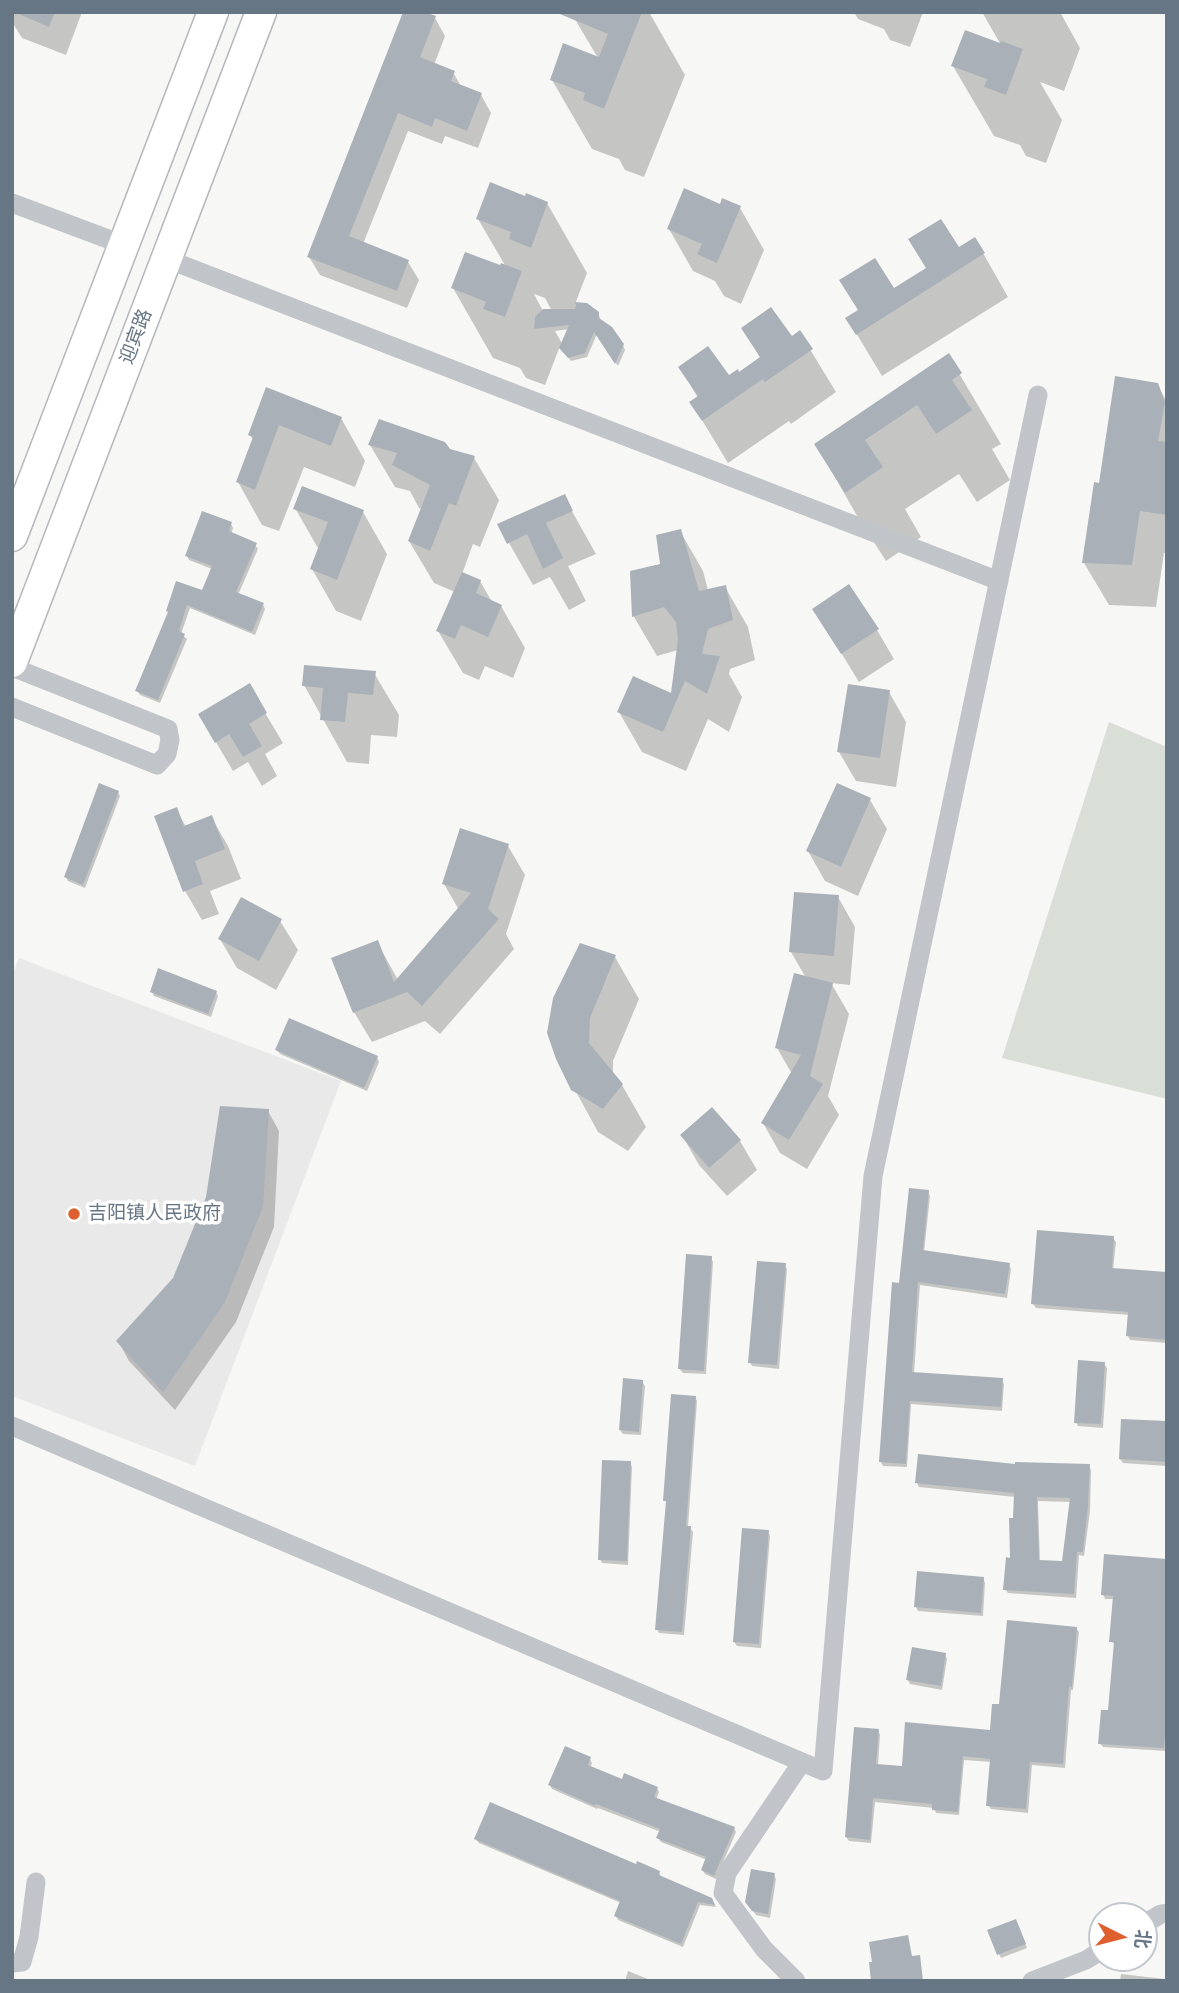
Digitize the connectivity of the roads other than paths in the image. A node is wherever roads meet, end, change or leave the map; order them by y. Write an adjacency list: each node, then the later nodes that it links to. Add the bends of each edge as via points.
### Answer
1 (213, 12): 4 (highway)
2 (261, 12): 5 (highway, 迎宾路)
3 (12, 203): 4 (street)
4 (124, 245): 7 (highway)
5 (167, 259): 8 (street); 9 (highway, 迎宾路)
6 (1038, 395): 8 (street)
7 (12, 536)
8 (999, 581): 12 (street, via 873,1176 823,1771)
9 (12, 664): 10 (street, via 168,729 167,754 158,765)
10 (12, 707)
11 (12, 1426): 12 (street)
12 (802, 1762): 16 (street, via 727,1873 723,1893 764,1949)
13 (36, 1882): 15 (street, via 22,1962)
14 (1088, 1958): 17 (street)
15 (12, 1963)
16 (796, 1981)
17 (1032, 1981)

